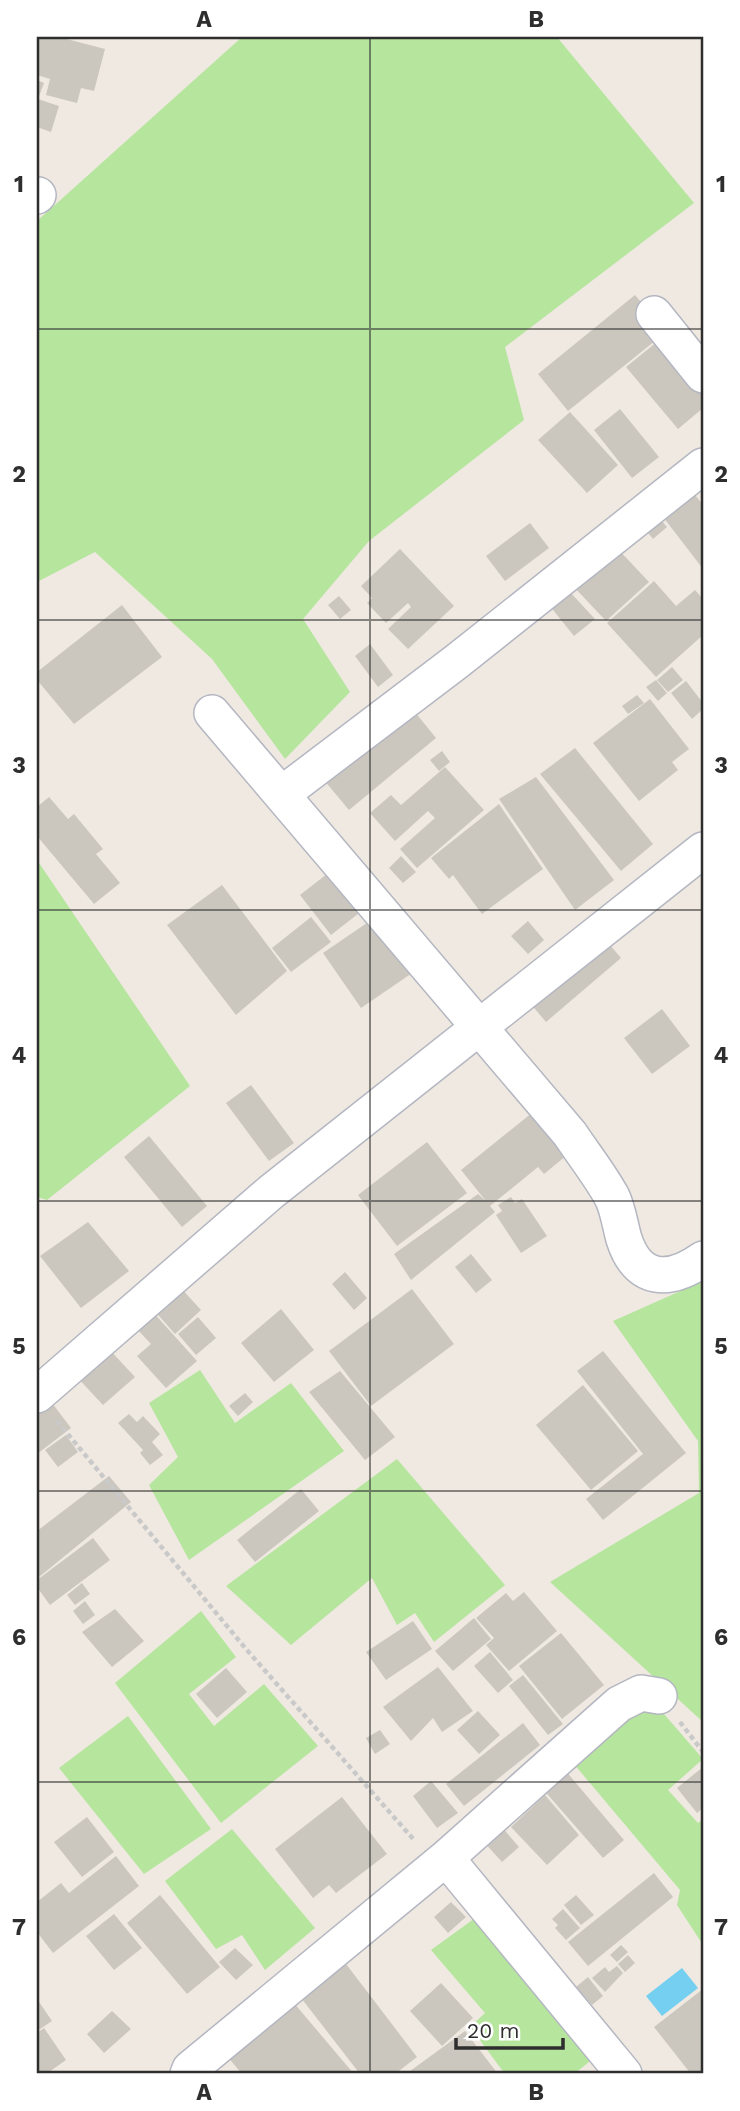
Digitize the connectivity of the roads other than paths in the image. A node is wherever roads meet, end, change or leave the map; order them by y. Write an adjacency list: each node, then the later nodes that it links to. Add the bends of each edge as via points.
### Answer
1 (653, 314): 2 (street)
2 (703, 375)
3 (703, 466): 5 (street)
4 (212, 713): 5 (street)
5 (282, 794): 7 (street)
6 (703, 850): 7 (street)
7 (481, 1027): 8 (street, via 570,1134 612,1199 635,1262 646,1273 659,1275 682,1272); 9 (street, via 271,1192)
8 (703, 1259)
9 (46, 1407)
10 (659, 1696): 11 (street, via 642,1693 619,1704)
11 (446, 1857): 12 (street); 13 (street)
12 (188, 2074)
13 (624, 2074)

